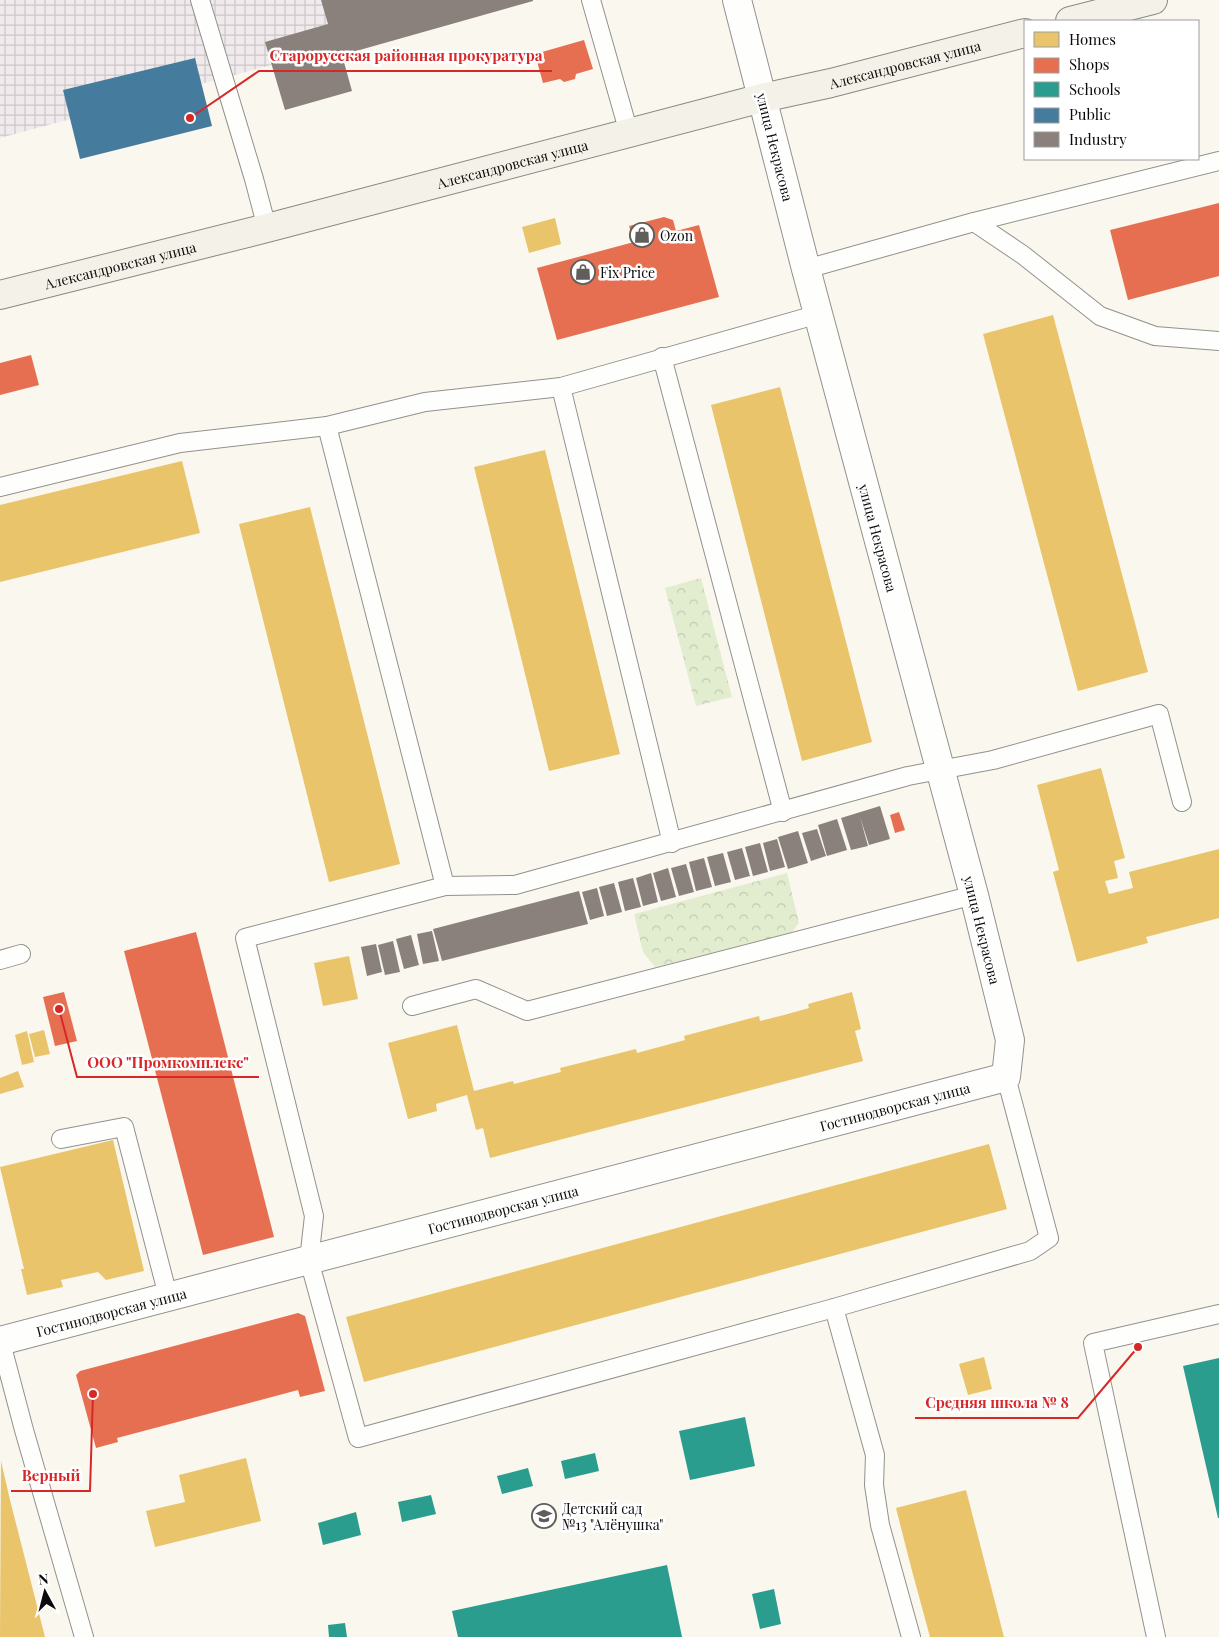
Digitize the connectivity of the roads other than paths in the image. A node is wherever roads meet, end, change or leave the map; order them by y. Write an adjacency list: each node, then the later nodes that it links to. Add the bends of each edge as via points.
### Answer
1 (200, 0): 11 (lane)
2 (591, 0): 8 (lane)
3 (737, 0): 7 (street, улица Некрасова)
4 (1153, 0): 5 (street)
5 (1074, 20)
6 (1024, 33): 7 (street, Александровская улица)
7 (762, 98): 8 (street, Александровская улица); 12 (street, улица Некрасова)
8 (629, 133): 11 (street, Александровская улица)
9 (1219, 161): 10 (lane)
10 (974, 222): 12 (lane); 15 (lane, via 1023,255 1100,316 1155,336)
11 (267, 228): 13 (street, Александровская улица)
12 (806, 269): 14 (street, улица Некрасова)
13 (0, 295)
14 (819, 314): 16 (lane); 20 (street, улица Некрасова)
15 (1219, 341)
16 (662, 357): 17 (lane); 22 (lane)
17 (562, 387): 18 (lane, via 425,402); 23 (lane)
18 (328, 426): 19 (lane, via 180,443); 24 (lane)
19 (0, 487)
20 (939, 770): 21 (lane, via 994,760 1159,714); 22 (lane); 25 (street, улица Некрасова)
21 (1182, 802)
22 (783, 812): 23 (lane)
23 (672, 843): 24 (lane, via 515,885)
24 (445, 886): 31 (lane, via 245,938 314,1216)
25 (974, 895): 28 (lane, via 527,1011 476,989); 29 (street, улица Некрасова, via 1010,1040)
26 (21, 954): 27 (lane)
27 (0, 960)
28 (412, 1006)
29 (1006, 1077): 31 (street, Гостинодворская улица); 33 (lane, via 1049,1238 1030,1251)
30 (61, 1139): 32 (lane, via 124,1127)
31 (309, 1260): 32 (street, Гостинодворская улица); 33 (lane, via 358,1438)
32 (168, 1296): 35 (street, Гостинодворская улица)
33 (834, 1308): 37 (lane, via 875,1455 874,1485 880,1525)
34 (1219, 1314): 38 (lane, via 1093,1344)
35 (0, 1340): 36 (lane)
36 (84, 1637)
37 (911, 1637)
38 (1156, 1637)

